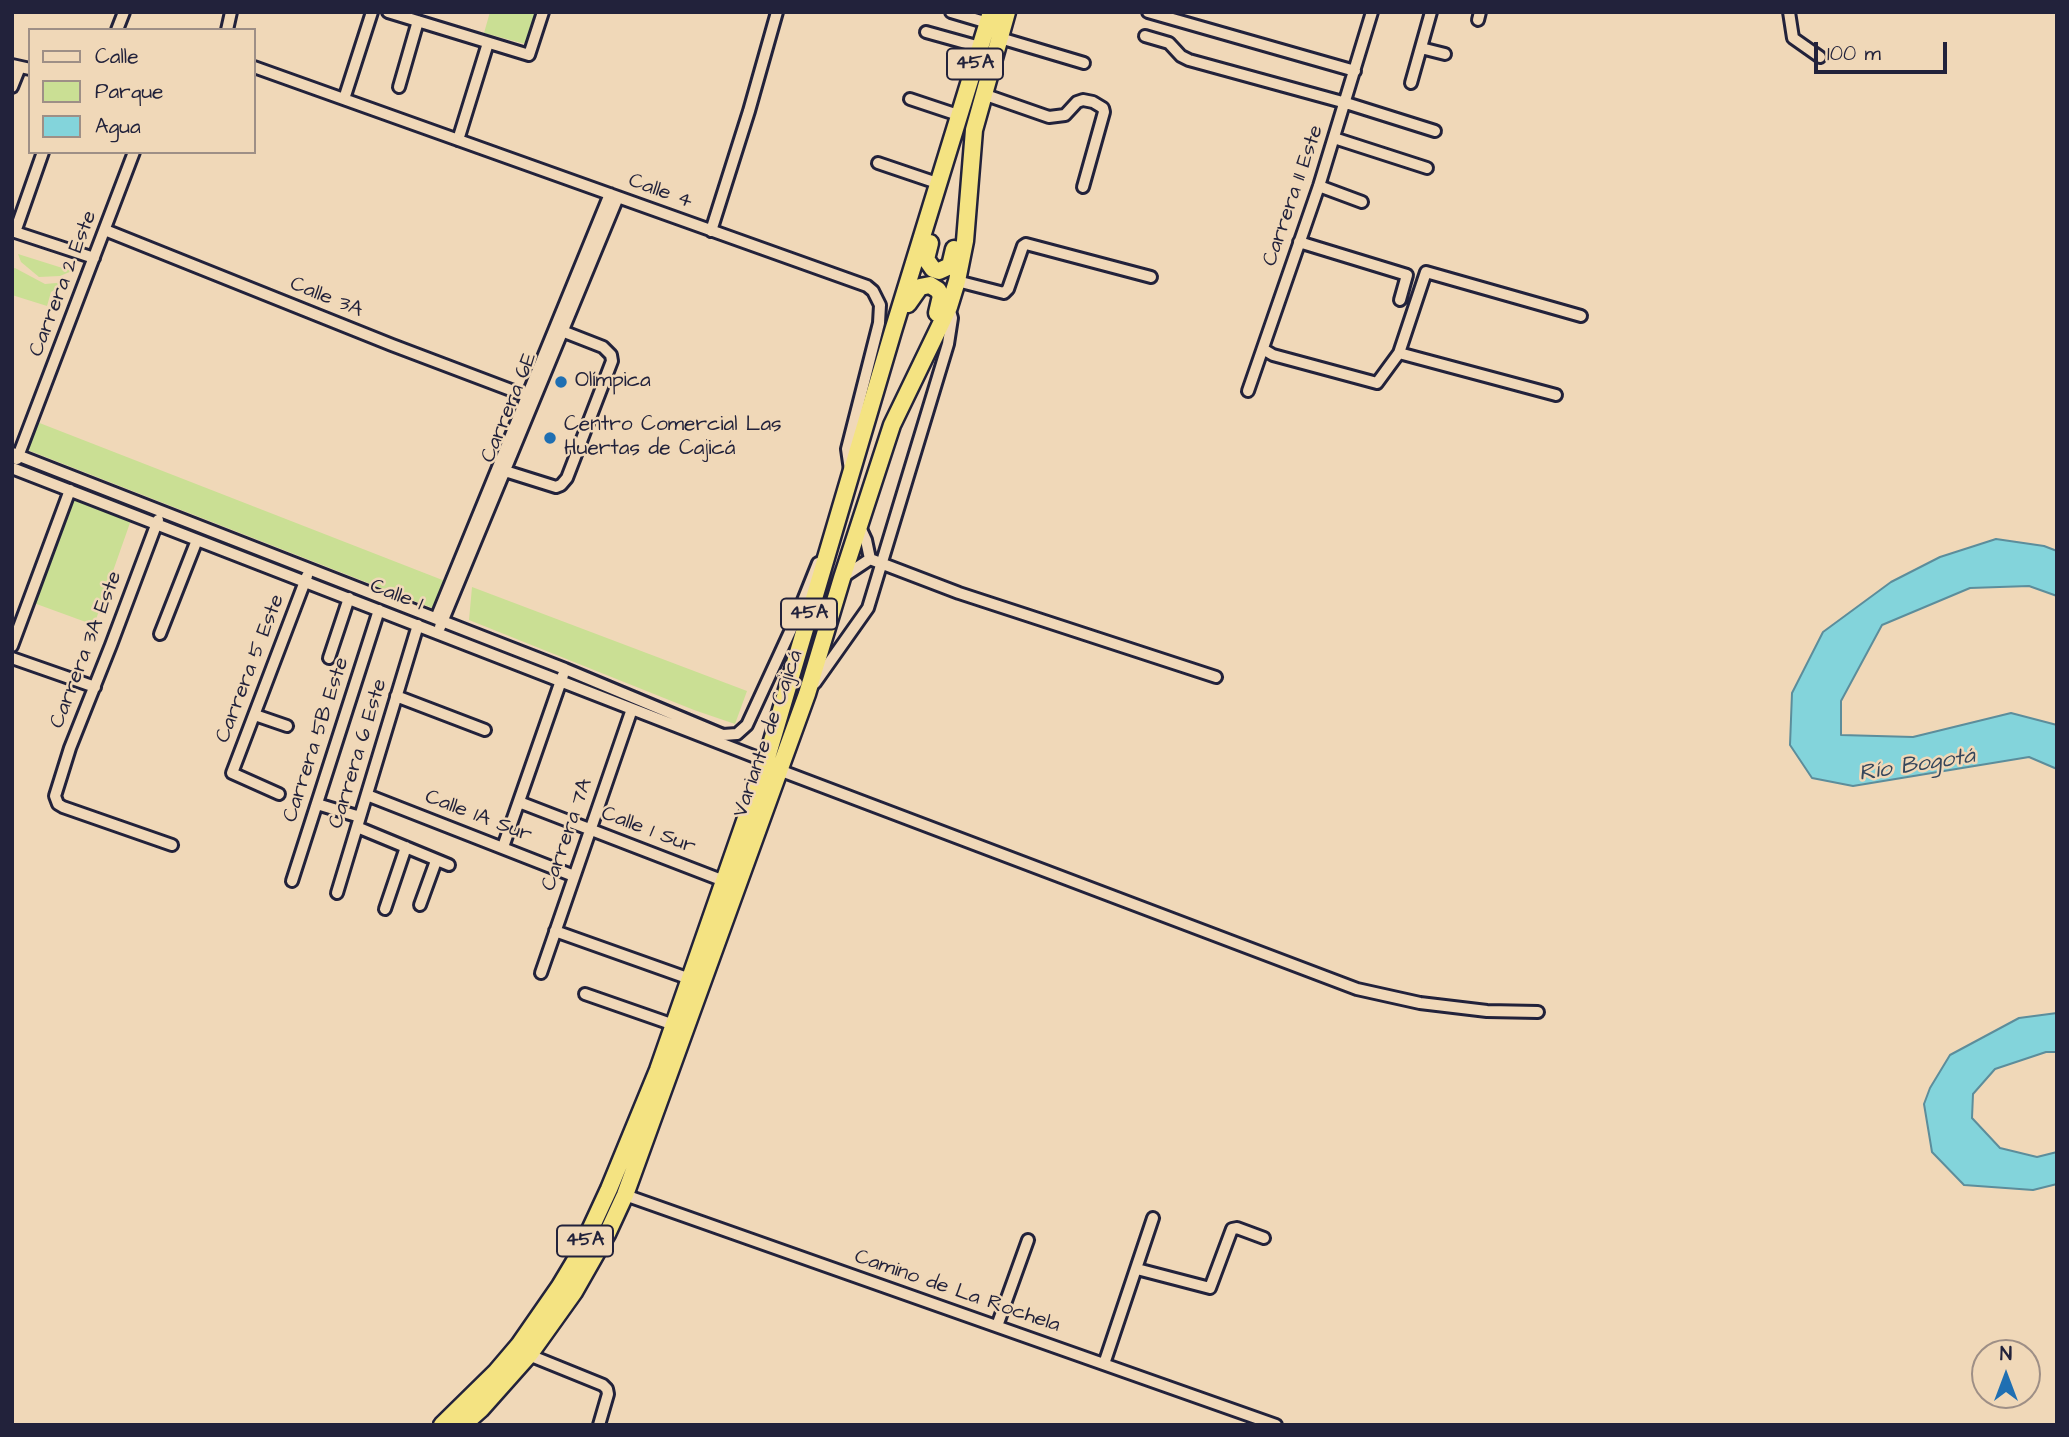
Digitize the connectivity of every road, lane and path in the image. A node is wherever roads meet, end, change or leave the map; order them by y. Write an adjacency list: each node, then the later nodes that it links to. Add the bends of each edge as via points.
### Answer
1 (372, 12): 29 (street)
2 (388, 12): 12 (street)
3 (543, 12): 16 (street, via 529,55)
4 (777, 12): 49 (street)
5 (951, 12): 11 (street)
6 (1007, 12): 15 (highway, Variante de Cajicá / 45A)
7 (1148, 12): 24 (street)
8 (1431, 12): 18 (street)
9 (1789, 12): 20 (street, via 1793,38)
10 (1370, 13): 24 (street, Carrera 11 Este)
11 (989, 18): 17 (highway, Variante de Cajicá / 45A)
12 (418, 21): 16 (street); 27 (street)
13 (926, 32): 17 (street)
14 (1145, 36): 31 (street, via 1169,43 1189,60)
15 (1000, 38): 21 (street); 28 (highway, Variante de Cajicá / 45A)
16 (488, 43): 35 (street)
17 (980, 47): 32 (highway, Variante de Cajicá / 45A)
18 (1421, 48): 19 (street); 25 (street)
19 (1445, 54)
20 (1820, 57)
21 (1084, 63)
22 (21, 67): 26 (street)
23 (256, 68): 29 (street, Calle 4)
24 (1355, 71): 31 (street, Carrera 11 Este)
25 (1411, 83)
26 (12, 87)
27 (399, 87)
28 (983, 94): 42 (street, via 1049,117 1065,115 1083,100 1103,108); 46 (highway, Variante de Cajicá / 45A, via 974,130)
29 (344, 99): 35 (street, Calle 4)
30 (910, 99): 32 (street)
31 (1346, 103): 33 (street); 34 (street, Carrera 11 Este)
32 (961, 116): 40 (highway, Variante de Cajicá / 45A)
33 (1435, 131)
34 (1335, 138): 39 (street); 41 (street, Carrera 11 Este)
35 (458, 140): 43 (street, Calle 4)
36 (42, 154): 48 (street)
37 (134, 154): 47 (street, Carrera 2 Este)
38 (878, 163): 40 (street)
39 (1427, 168)
40 (940, 184): 44 (highway, Variante de Cajicá / 45A)
41 (1319, 186): 45 (street); 50 (street, Carrera 11 Este)
42 (1083, 187)
43 (614, 196): 49 (street, Calle 4); 57 (street, Carrera 6E); 64 (street, Carrera 6E)
44 (934, 200): 46 (highway, via 939,216 926,259 939,271 953,261 958,219); 58 (highway, Variante de Cajicá / 45A)
45 (1362, 202)
46 (968, 203): 53 (highway, Variante de Cajicá / 45A)
47 (105, 230): 51 (street, Carrera 2 Este); 64 (street, Calle 3A)
48 (14, 231): 51 (street)
49 (711, 231): 68 (street, Calle 4, via 873,291 880,305 879,323 846,449)
50 (1299, 242): 54 (street, via 1407,275); 60 (street, Carrera 11 Este)
51 (93, 258): 65 (street, Carrera 2 Este)
52 (1151, 278): 53 (street, via 1026,244 1004,293)
53 (957, 281): 55 (highway, Variante de Cajicá / 45A)
54 (1400, 300)
55 (949, 307): 59 (highway, Variante de Cajicá / 45A); 76 (street, via 948,344)
56 (1581, 316): 61 (street, via 1426,272)
57 (562, 331): 64 (street, Carrera 6E); 67 (street, via 603,347 612,360 567,478 556,487)
58 (893, 331): 59 (highway, via 919,288 934,286 942,301); 68 (highway, Variante de Cajicá / 45A)
59 (929, 346): 72 (highway, Variante de Cajicá / 45A, via 892,425)
60 (1262, 349): 61 (street, via 1377,383); 62 (street, Carrera 11 Este)
61 (1399, 353): 63 (street)
62 (1248, 391)
63 (1556, 395)
64 (531, 398): 67 (street, Carrera 6E); 82 (street, Carrera 6E)
65 (15, 454): 66 (street, Carrera 2 Este); 70 (street, Calle 1)
66 (13, 468): 69 (street, Calle 1)
67 (505, 471): 82 (street, Carrera 6E)
68 (851, 475): 74 (highway, Variante de Cajicá / 45A)
69 (70, 490): 71 (street, Calle 1); 86 (street)
70 (162, 511): 71 (street, Carrera 3A Este); 77 (street, Calle 1)
71 (156, 524): 73 (street, Calle 1); 92 (street, Carrera 3A Este)
72 (859, 525): 75 (street); 78 (highway, Variante de Cajicá / 45A)
73 (197, 540): 79 (street, Calle 1); 85 (street)
74 (828, 547): 89 (street, Calle 1, via 747,725 737,734 723,735); 99 (highway, Variante de Cajicá / 45A)
75 (870, 559): 76 (street); 78 (street)
76 (882, 564): 90 (street); 93 (street, via 868,608)
77 (309, 570): 79 (street, Carrera 5 Este); 82 (street, Calle 1)
78 (842, 578): 93 (highway, Variante de Cajicá / 45A)
79 (305, 582): 80 (street, Calle 1); 96 (street, Carrera 5 Este)
80 (349, 598): 81 (street, Calle 1); 87 (street)
81 (379, 610): 83 (street, Calle 1); 103 (street, Carrera 5B Este)
82 (439, 620): 84 (street, Carrera 6E); 89 (street, Calle 1)
83 (418, 625): 84 (street, Calle 1); 94 (street, Carrera 6 Este)
84 (434, 632): 91 (street, Calle 1)
85 (160, 634)
86 (12, 646)
87 (328, 658)
88 (12, 659): 92 (street)
89 (565, 669): 91 (street)
90 (1216, 677)
91 (561, 681): 95 (street, Calle 1); 102 (street)
92 (95, 687): 106 (street, Carrera 3A Este, via 69,748 55,796 58,804)
93 (807, 694): 99 (highway, Variante de Cajicá / 45A)
94 (396, 696): 98 (street); 101 (street, Carrera 6 Este)
95 (632, 709): 99 (street, Calle 1); 105 (street, Carrera 7A)
96 (254, 715): 97 (street); 100 (street, Carrera 5 Este, via 232,773)
97 (287, 726)
98 (485, 730)
99 (773, 765): 113 (highway, Variante de Cajicá / 45A); 121 (street, Calle 1, via 1357,989 1420,1003); 123 (highway, Variante de Cajicá / 45A)
100 (279, 794)
101 (367, 795): 104 (street, Carrera 6 Este); 108 (street, Calle 1A Sur)
102 (519, 802): 105 (street, Calle 1 Sur); 108 (street)
103 (317, 804): 104 (street); 112 (street, Carrera 5B Este)
104 (359, 822): 107 (street); 114 (street, Carrera 6 Este)
105 (590, 830): 111 (street, Carrera 7A); 113 (street, Calle 1 Sur)
106 (172, 845)
107 (406, 847): 109 (street); 116 (street)
108 (503, 847): 111 (street, Calle 1A Sur)
109 (436, 861): 110 (street); 115 (street)
110 (449, 865)
111 (574, 876): 117 (street, Carrera 7A)
112 (292, 881)
113 (724, 881): 119 (highway, Variante de Cajicá / 45A)
114 (337, 893)
115 (420, 905)
116 (385, 909)
117 (555, 931): 118 (street, Carrera 7A); 119 (street)
118 (541, 974)
119 (690, 979): 122 (highway, Variante de Cajicá / 45A)
120 (585, 995): 122 (street)
121 (1538, 1012)
122 (674, 1025): 133 (highway, Variante de Cajicá / 45A, via 610,1189 578,1256 519,1345)
123 (625, 1195): 128 (street, Camino de La Rochela); 129 (highway, Variante de Cajicá / 45A, via 573,1292)
124 (1153, 1218): 127 (street)
125 (1264, 1238): 127 (street, via 1232,1229 1210,1288)
126 (1028, 1240): 128 (street)
127 (1137, 1269): 130 (street)
128 (997, 1326): 130 (street, Camino de La Rochela)
129 (528, 1355): 131 (street, via 603,1385 608,1394); 134 (highway, Variante de Cajicá / 45A)
130 (1104, 1364): 136 (street, Camino de La Rochela)
131 (604, 1408): 132 (street); 135 (street)
132 (617, 1412)
133 (442, 1425)
134 (463, 1425)
135 (599, 1425)
136 (1276, 1425)

